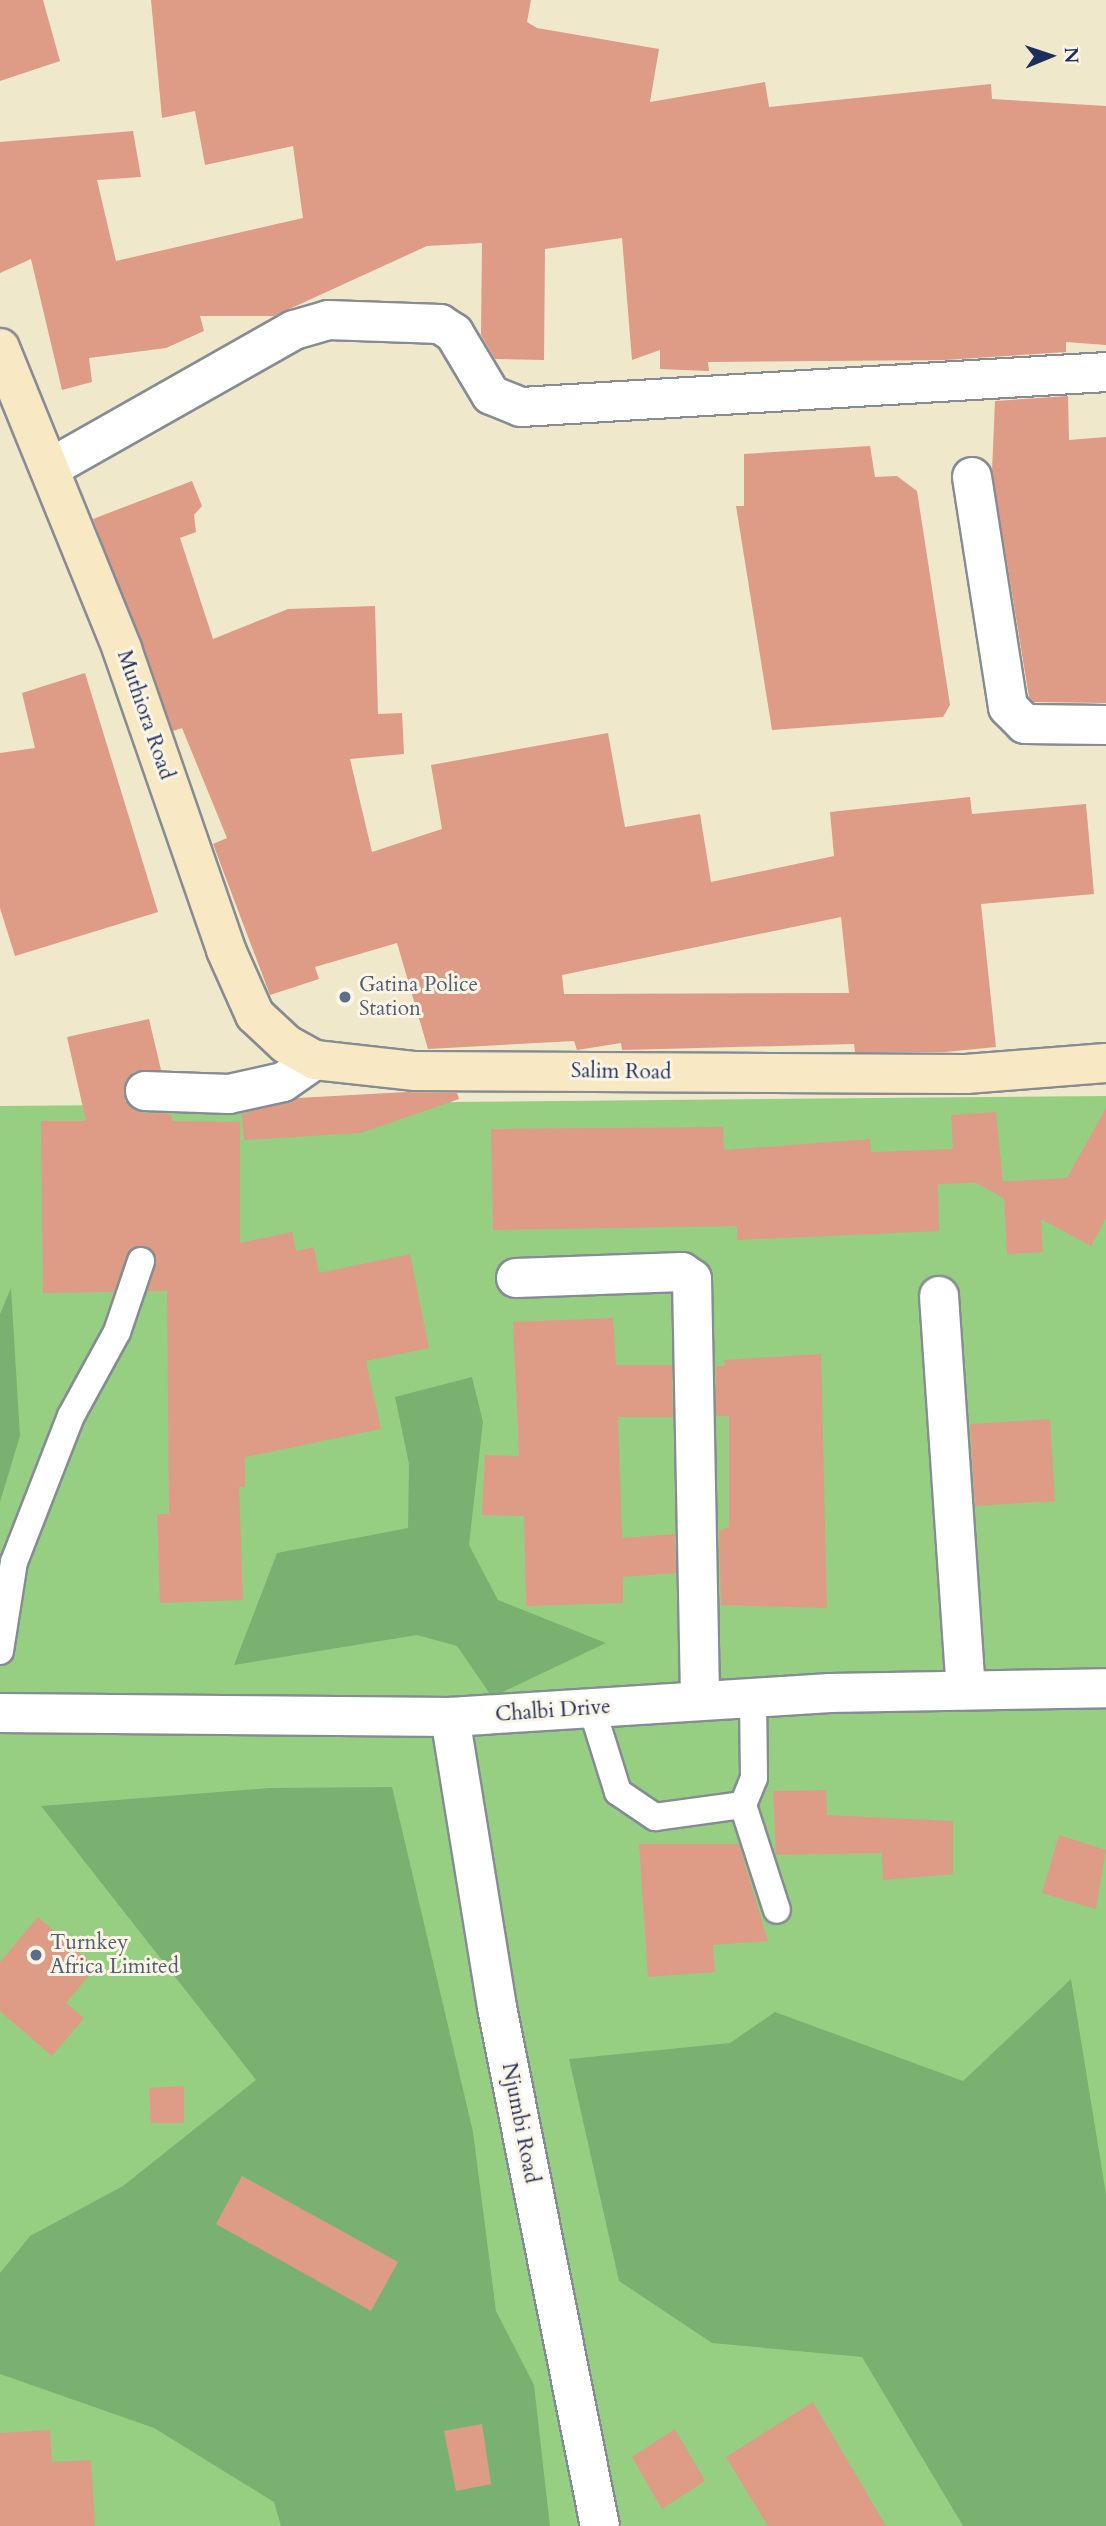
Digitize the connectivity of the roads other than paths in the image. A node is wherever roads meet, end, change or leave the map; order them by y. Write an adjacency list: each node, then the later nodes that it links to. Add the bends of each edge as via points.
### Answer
1 (3, 364): 3 (street, Muthiora Road)
2 (1106, 372): 3 (street, via 521,407 491,395 454,333 440,324 328,320 294,330)
3 (50, 468): 6 (street, Muthiora Road, via 250,1004 286,1044)
4 (972, 477): 5 (street, via 1008,707 1026,724)
5 (1106, 725)
6 (315, 1060): 7 (street, Salim Road, via 415,1071 748,1074 966,1073); 8 (street, via 283,1082 229,1094)
7 (1106, 1063)
8 (145, 1091)
9 (141, 1261): 12 (lane, via 117,1332 71,1416 14,1562)
10 (516, 1278): 16 (street, via 682,1272 692,1279)
11 (939, 1296): 14 (street)
12 (0, 1651)
13 (1106, 1688): 14 (street, Chalbi Drive)
14 (965, 1690): 15 (street, Chalbi Drive)
15 (753, 1698): 16 (street, Chalbi Drive); 20 (lane, via 754,1778)
16 (700, 1701): 17 (street, Chalbi Drive)
17 (592, 1709): 19 (street, Chalbi Drive); 20 (lane, via 618,1792 634,1807 654,1817)
18 (0, 1713): 19 (street, Chalbi Drive)
19 (450, 1717): 22 (street, Njumbi Road, via 497,2007)
20 (743, 1805): 21 (lane)
21 (777, 1910)
22 (600, 2526)

